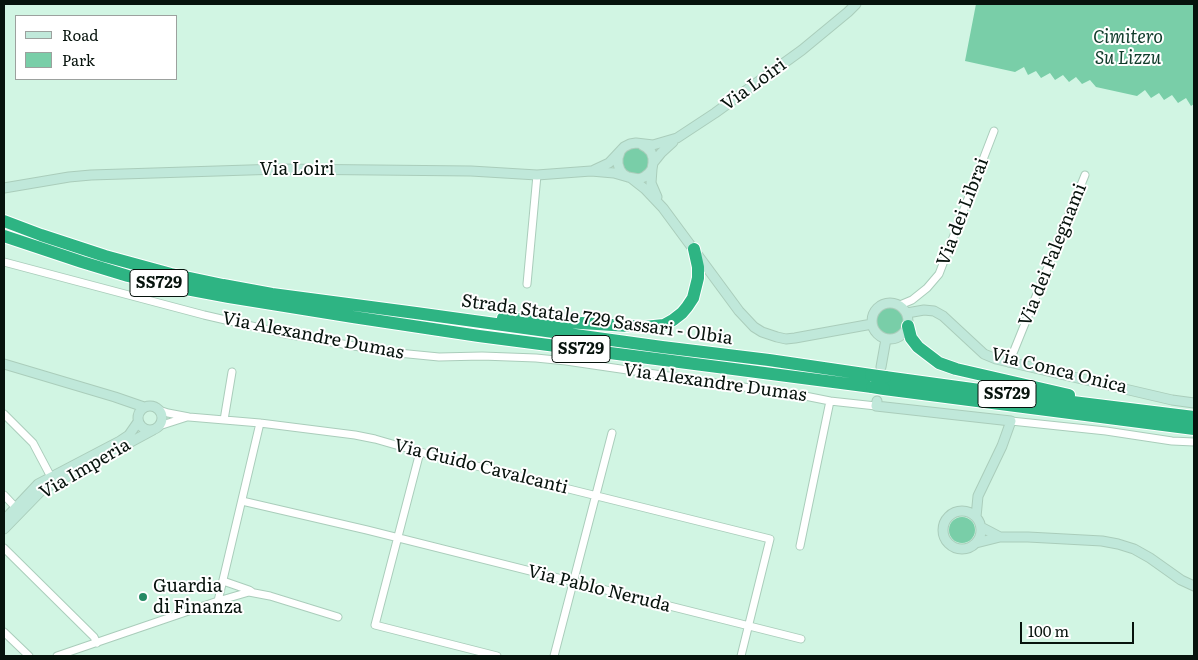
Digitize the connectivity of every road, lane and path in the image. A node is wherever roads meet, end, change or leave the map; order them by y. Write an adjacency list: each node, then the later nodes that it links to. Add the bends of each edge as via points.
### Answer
1 (854, 4): 3 (street, Via Loiri, via 802,50)
2 (994, 131): 20 (street, Via dei Librai, via 938,274 927,288)
3 (677, 138): 4 (street, Via Loiri); 6 (street)
4 (642, 145): 5 (street, via 630,144); 6 (street, via 651,152)
5 (620, 152): 7 (street, Via Loiri, via 609,163); 10 (street, via 620,170)
6 (652, 166): 10 (street, via 644,177); 12 (street, via 651,183)
7 (591, 172): 8 (street, Via Loiri); 10 (street, Via Loiri, via 614,173)
8 (537, 175): 11 (street, Via Loiri, via 280,169 91,175); 19 (street)
9 (1085, 175): 26 (street, Via dei Falegnami)
10 (630, 178): 12 (street)
11 (4, 188)
12 (663, 208): 17 (street)
13 (4, 214): 15 (highway)
14 (4, 221): 15 (highway, Strada Statale 729 Sassari - Olbia / SS729)
15 (41, 235): 21 (highway, Strada Statale 729 Sassari - Olbia / SS729, via 115,259 223,285)
16 (4, 236): 29 (highway, Strada Statale 729 Sassari - Olbia / SS729, via 128,276 229,297 479,336)
17 (694, 249): 21 (highway, via 698,278 688,307 655,327); 23 (street, via 739,311 754,327 776,338 806,337)
18 (4, 262): 31 (street, Via Alexandre Dumas, via 204,315 286,334 379,350 439,357 566,361)
19 (527, 284)
20 (900, 305): 22 (street); 23 (street, via 891,302 878,307)
21 (416, 313): 29 (highway, Strada Statale 729 Sassari - Olbia / SS729, via 769,360)
22 (907, 313): 24 (street); 26 (street, Via Conca Onica, via 934,311 960,330 984,354)
23 (872, 324): 25 (street, via 876,332)
24 (908, 326): 25 (street, via 900,337); 35 (highway, via 918,347 939,363)
25 (886, 339): 29 (street)
26 (1009, 363): 33 (street, Via Conca Onica)
27 (4, 364): 30 (street)
28 (232, 372): 41 (street)
29 (879, 379): 35 (highway, Strada Statale 729 Sassari - Olbia / SS729); 45 (highway, Strada Statale 729 Sassari - Olbia / SS729)
30 (115, 397): 34 (street); 40 (street, via 130,406)
31 (830, 401): 32 (street, Via Alexandre Dumas); 63 (street)
32 (876, 403): 42 (street, Via Alexandre Dumas)
33 (1194, 403)
34 (144, 407): 36 (street, via 152,406); 40 (street)
35 (1130, 409): 39 (highway, Strada Statale 729 Sassari - Olbia / SS729)
36 (159, 410): 38 (street, Via Guido Cavalcanti); 44 (street, via 162,420)
37 (4, 414): 49 (street, via 33,443)
38 (189, 417): 41 (street, Via Guido Cavalcanti); 44 (street, Via Guido Cavalcanti)
39 (1194, 417)
40 (137, 419): 44 (street, via 145,430); 49 (street, Via Imperia, via 129,435)
41 (224, 420): 43 (street, Via Guido Cavalcanti)
42 (1011, 421): 47 (street, Via Alexandre Dumas); 52 (street)
43 (260, 423): 48 (street, Via Guido Cavalcanti, via 355,435); 53 (street)
44 (156, 428): 54 (street, Via Imperia, via 42,490)
45 (1194, 430)
46 (612, 433): 51 (street)
47 (1194, 442)
48 (420, 452): 51 (street, Via Guido Cavalcanti); 61 (street)
49 (51, 477): 54 (street, Via Imperia, via 38,484)
50 (4, 496): 54 (street)
51 (595, 496): 66 (street); 71 (street, Via Guido Cavalcanti, via 770,540)
52 (978, 496): 55 (street); 56 (street)
53 (242, 501): 61 (street, Via Pablo Neruda); 65 (street)
54 (18, 510): 57 (street, Via Imperia); 59 (street, Via Imperia)
55 (961, 511): 56 (street); 62 (street, via 953,513 945,522 945,539 959,549)
56 (976, 517): 58 (street)
57 (4, 520)
58 (981, 527): 60 (street); 62 (street)
59 (4, 529)
60 (1000, 537): 62 (street); 67 (street, via 1080,539 1118,544 1134,549)
61 (398, 538): 66 (street, Via Pablo Neruda); 77 (street, via 375,625)
62 (976, 543)
63 (800, 546)
64 (4, 548): 74 (street)
65 (223, 581): 68 (street); 69 (street)
66 (573, 583): 71 (street, Via Pablo Neruda); 78 (street)
67 (1194, 586)
68 (252, 592): 69 (street); 70 (street)
69 (218, 601): 74 (street)
70 (338, 617)
71 (749, 626): 73 (street, Via Pablo Neruda); 79 (street)
72 (4, 632): 75 (street)
73 (801, 639)
74 (97, 642): 76 (street)
75 (29, 656)
76 (57, 656)
77 (497, 656)
78 (554, 656)
79 (741, 656)

